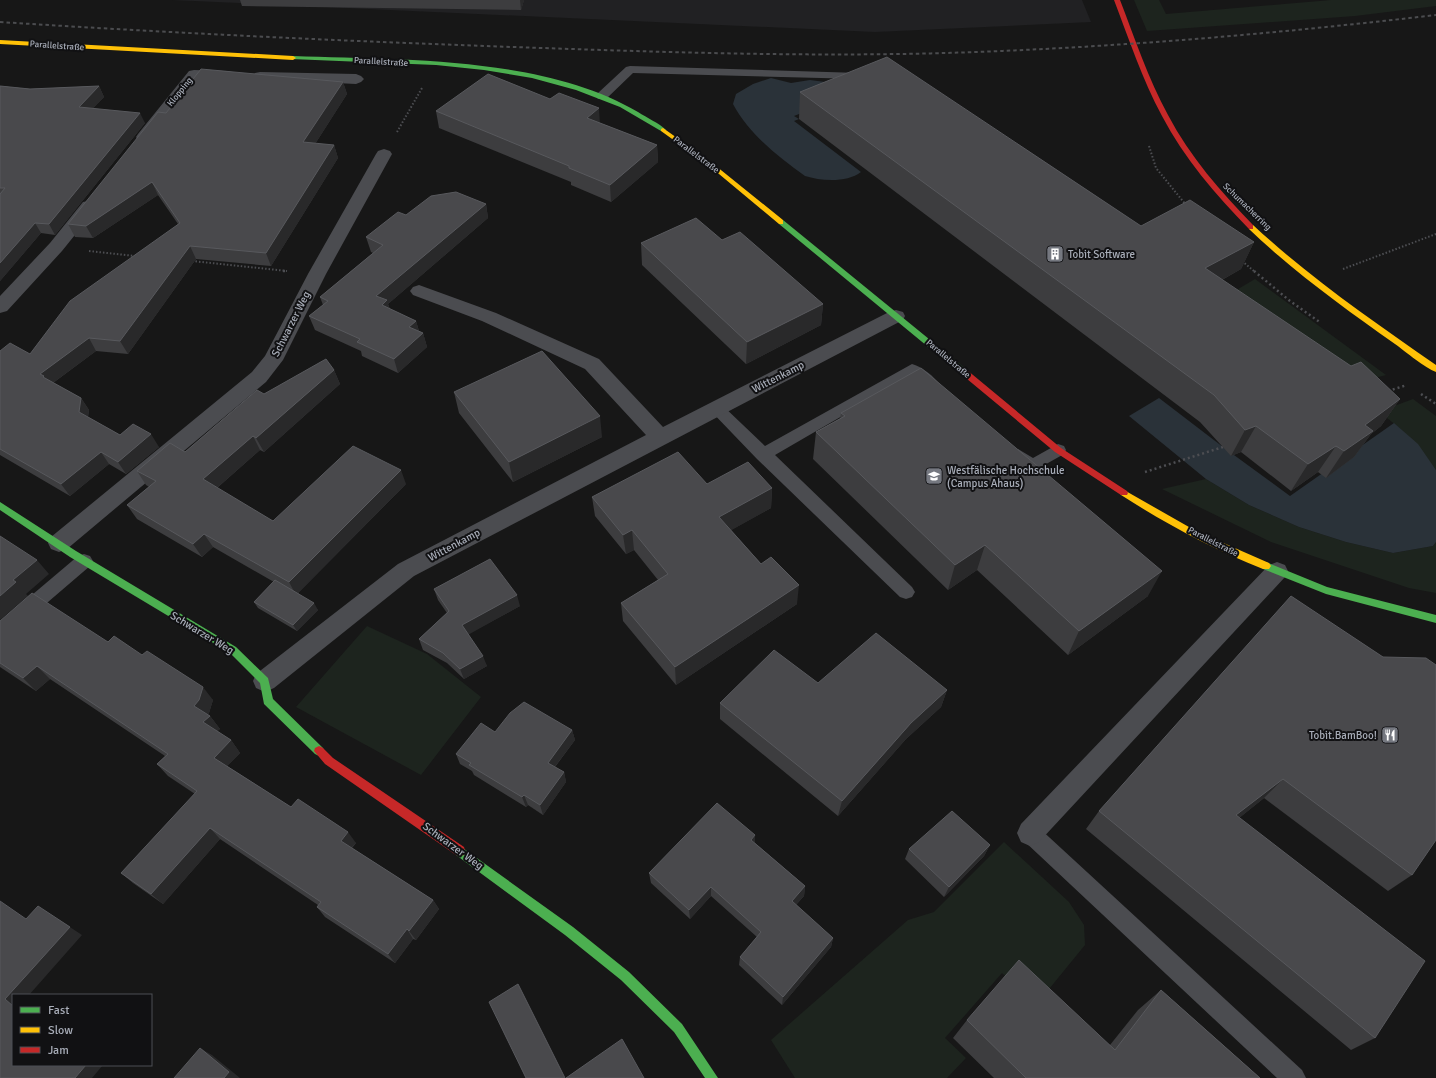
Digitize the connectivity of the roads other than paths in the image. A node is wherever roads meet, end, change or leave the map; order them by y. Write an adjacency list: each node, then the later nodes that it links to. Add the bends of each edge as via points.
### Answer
1 (1117, 0): 12 (main road, Schumacherring, via 1174,133 1209,184 1246,224 1314,281)
2 (0, 42): 5 (main road, Parallelstraße, via 447,65 533,76)
3 (860, 76): 5 (lane, via 630,69)
4 (356, 79): 6 (street, Klopping, via 194,74)
5 (602, 96): 11 (main road, Parallelstraße, via 656,125 709,163)
6 (134, 148)
7 (384, 154): 20 (street, Schwarzer Weg, via 317,274 273,360 259,377)
8 (100, 192): 10 (street, via 56,247)
9 (419, 291): 15 (street, via 489,317 592,364)
10 (0, 307)
11 (896, 316): 14 (street, Wittenkamp); 17 (main road, Parallelstraße)
12 (1436, 368)
13 (942, 393): 18 (lane, via 912,368)
14 (716, 408): 15 (street, Wittenkamp); 18 (lane)
15 (660, 437): 26 (street, Wittenkamp, via 406,570)
16 (1008, 447): 17 (lane, via 1032,466)
17 (1058, 450): 22 (main road, Parallelstraße, via 1142,505 1234,553)
18 (764, 455): 23 (lane)
19 (0, 505): 20 (main road)
20 (59, 543): 21 (main road, Schwarzer Weg)
21 (84, 561): 25 (lane); 26 (main road, Schwarzer Weg, via 233,650)
22 (1277, 571): 24 (main road, Parallelstraße, via 1326,590); 27 (street)
23 (906, 592)
24 (1436, 619)
25 (0, 633)
26 (265, 681): 28 (main road, Schwarzer Weg, via 268,701 329,761 442,838 569,931 625,976 678,1028)
27 (1030, 833): 29 (lane)
28 (712, 1078)
29 (1294, 1078)

